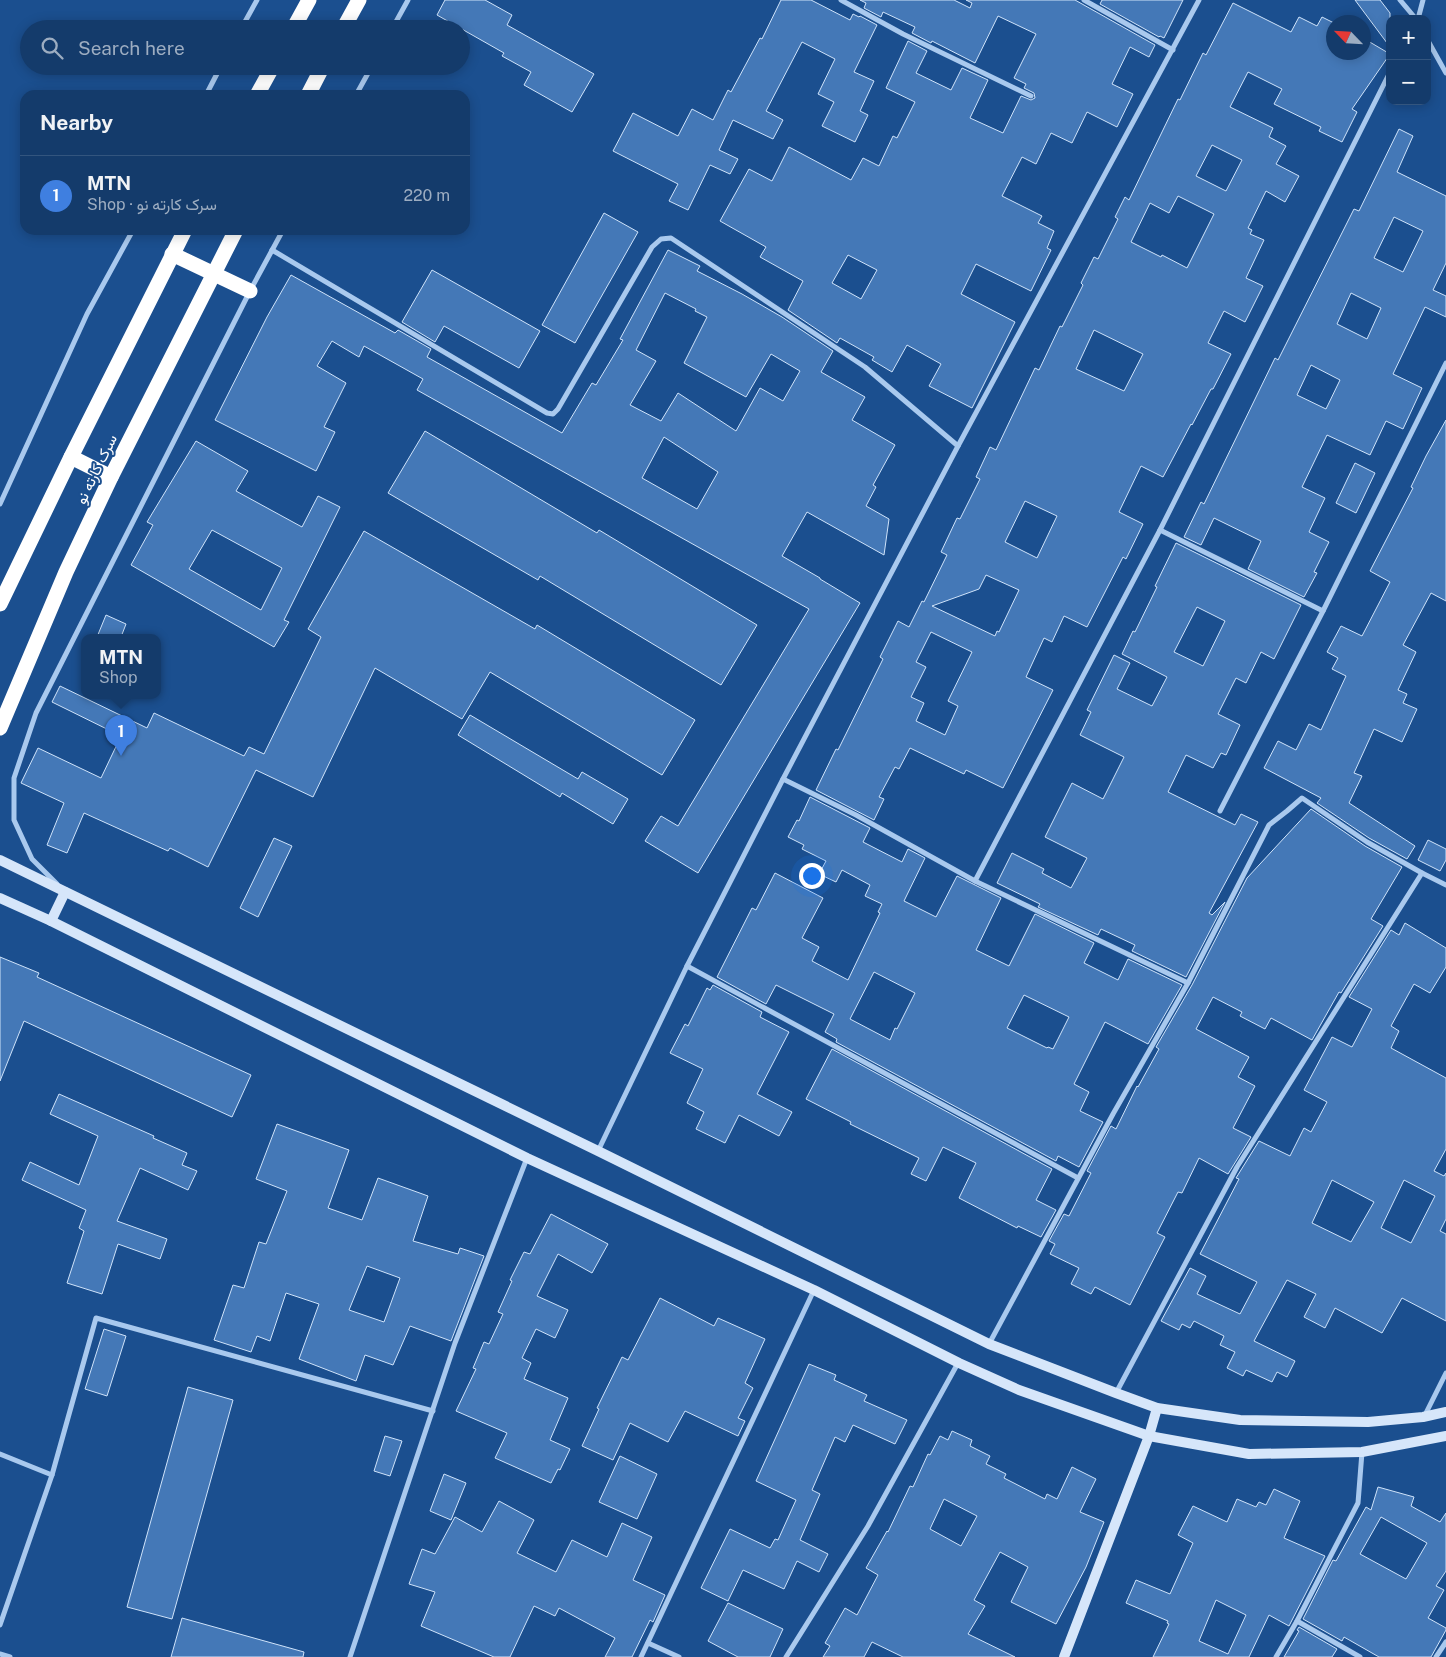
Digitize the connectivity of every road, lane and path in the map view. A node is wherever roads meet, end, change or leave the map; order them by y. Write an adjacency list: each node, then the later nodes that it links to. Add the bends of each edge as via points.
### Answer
1 (257, 0): 12 (street)
2 (308, 0): 13 (highway)
3 (359, 0): 14 (highway)
4 (408, 0): 15 (street)
5 (841, 0): 28 (street)
6 (1084, 0): 17 (street)
7 (1199, 0): 17 (street)
8 (1400, 0): 10 (street)
9 (1423, 0): 11 (street)
10 (1413, 15)
11 (1418, 15)
12 (246, 20)
13 (298, 20)
14 (348, 20)
15 (397, 20)
16 (1431, 46): 18 (street)
17 (1173, 50): 38 (street)
18 (1446, 73)
19 (216, 75): 24 (street)
20 (268, 75): 25 (highway)
21 (318, 75): 26 (highway)
22 (367, 75): 27 (street)
23 (1386, 80): 42 (street)
24 (209, 90)
25 (260, 90)
26 (311, 90)
27 (359, 90)
28 (1031, 96)
29 (130, 235): 41 (street, via 87,314)
30 (182, 235): 34 (highway, سرک کارته نو)
31 (233, 235): 35 (highway, سرک کارته نو)
32 (280, 235): 33 (street)
33 (272, 250): 36 (street); 38 (street, via 553,414 652,246 660,239 671,238 865,367)
34 (172, 254): 35 (highway); 39 (highway, سرک کارته نو)
35 (213, 273): 36 (highway); 40 (highway, سرک کارته نو)
36 (250, 290): 52 (street, via 36,713 14,778 14,820 32,859)
37 (1446, 363): 44 (street)
38 (958, 446): 46 (street)
39 (71, 457): 40 (highway); 43 (highway, سرک کارته نو)
40 (111, 477): 45 (highway, سرک کارته نو, via 66,572)
41 (0, 504)
42 (1160, 530): 44 (street); 50 (street)
43 (0, 604)
44 (1323, 611): 47 (street)
45 (0, 728)
46 (783, 780): 50 (street); 55 (street)
47 (1220, 811)
48 (0, 860): 52 (main road)
49 (1422, 873): 51 (street); 56 (street, via 1367,842 1302,798 1269,825); 64 (street, via 1237,1167)
50 (975, 881): 56 (street)
51 (1446, 885)
52 (65, 892): 54 (main road); 57 (main road)
53 (0, 898): 54 (main road)
54 (51, 921): 58 (main road)
55 (687, 966): 57 (street); 59 (street)
56 (1188, 983): 59 (street)
57 (598, 1150): 61 (main road)
58 (527, 1158): 60 (main road); 66 (street, via 455,1343)
59 (1078, 1178): 61 (street)
60 (814, 1290): 62 (main road); 77 (street)
61 (990, 1344): 64 (main road)
62 (959, 1363): 69 (main road, via 1019,1390); 83 (street, via 868,1526)
63 (1446, 1373): 68 (street)
64 (1116, 1393): 65 (main road)
65 (1157, 1408): 68 (main road, via 1240,1420 1368,1422); 69 (main road)
66 (433, 1411): 73 (street, via 96,1318); 80 (street)
67 (1446, 1412): 68 (main road)
68 (1423, 1417)
69 (1149, 1436): 71 (main road, via 1249,1454); 84 (main road)
70 (1446, 1436): 71 (main road)
71 (1362, 1452): 74 (street, via 1358,1503)
72 (0, 1454): 73 (street)
73 (52, 1475): 75 (street)
74 (1297, 1622): 85 (street); 86 (street)
75 (0, 1625)
76 (1446, 1642): 87 (street)
77 (648, 1643): 81 (street); 82 (street)
78 (0, 1654): 79 (street)
79 (10, 1657)
80 (350, 1657)
81 (641, 1657)
82 (678, 1657)
83 (786, 1657)
84 (1064, 1657)
85 (1276, 1657)
86 (1360, 1657)
87 (1436, 1657)

